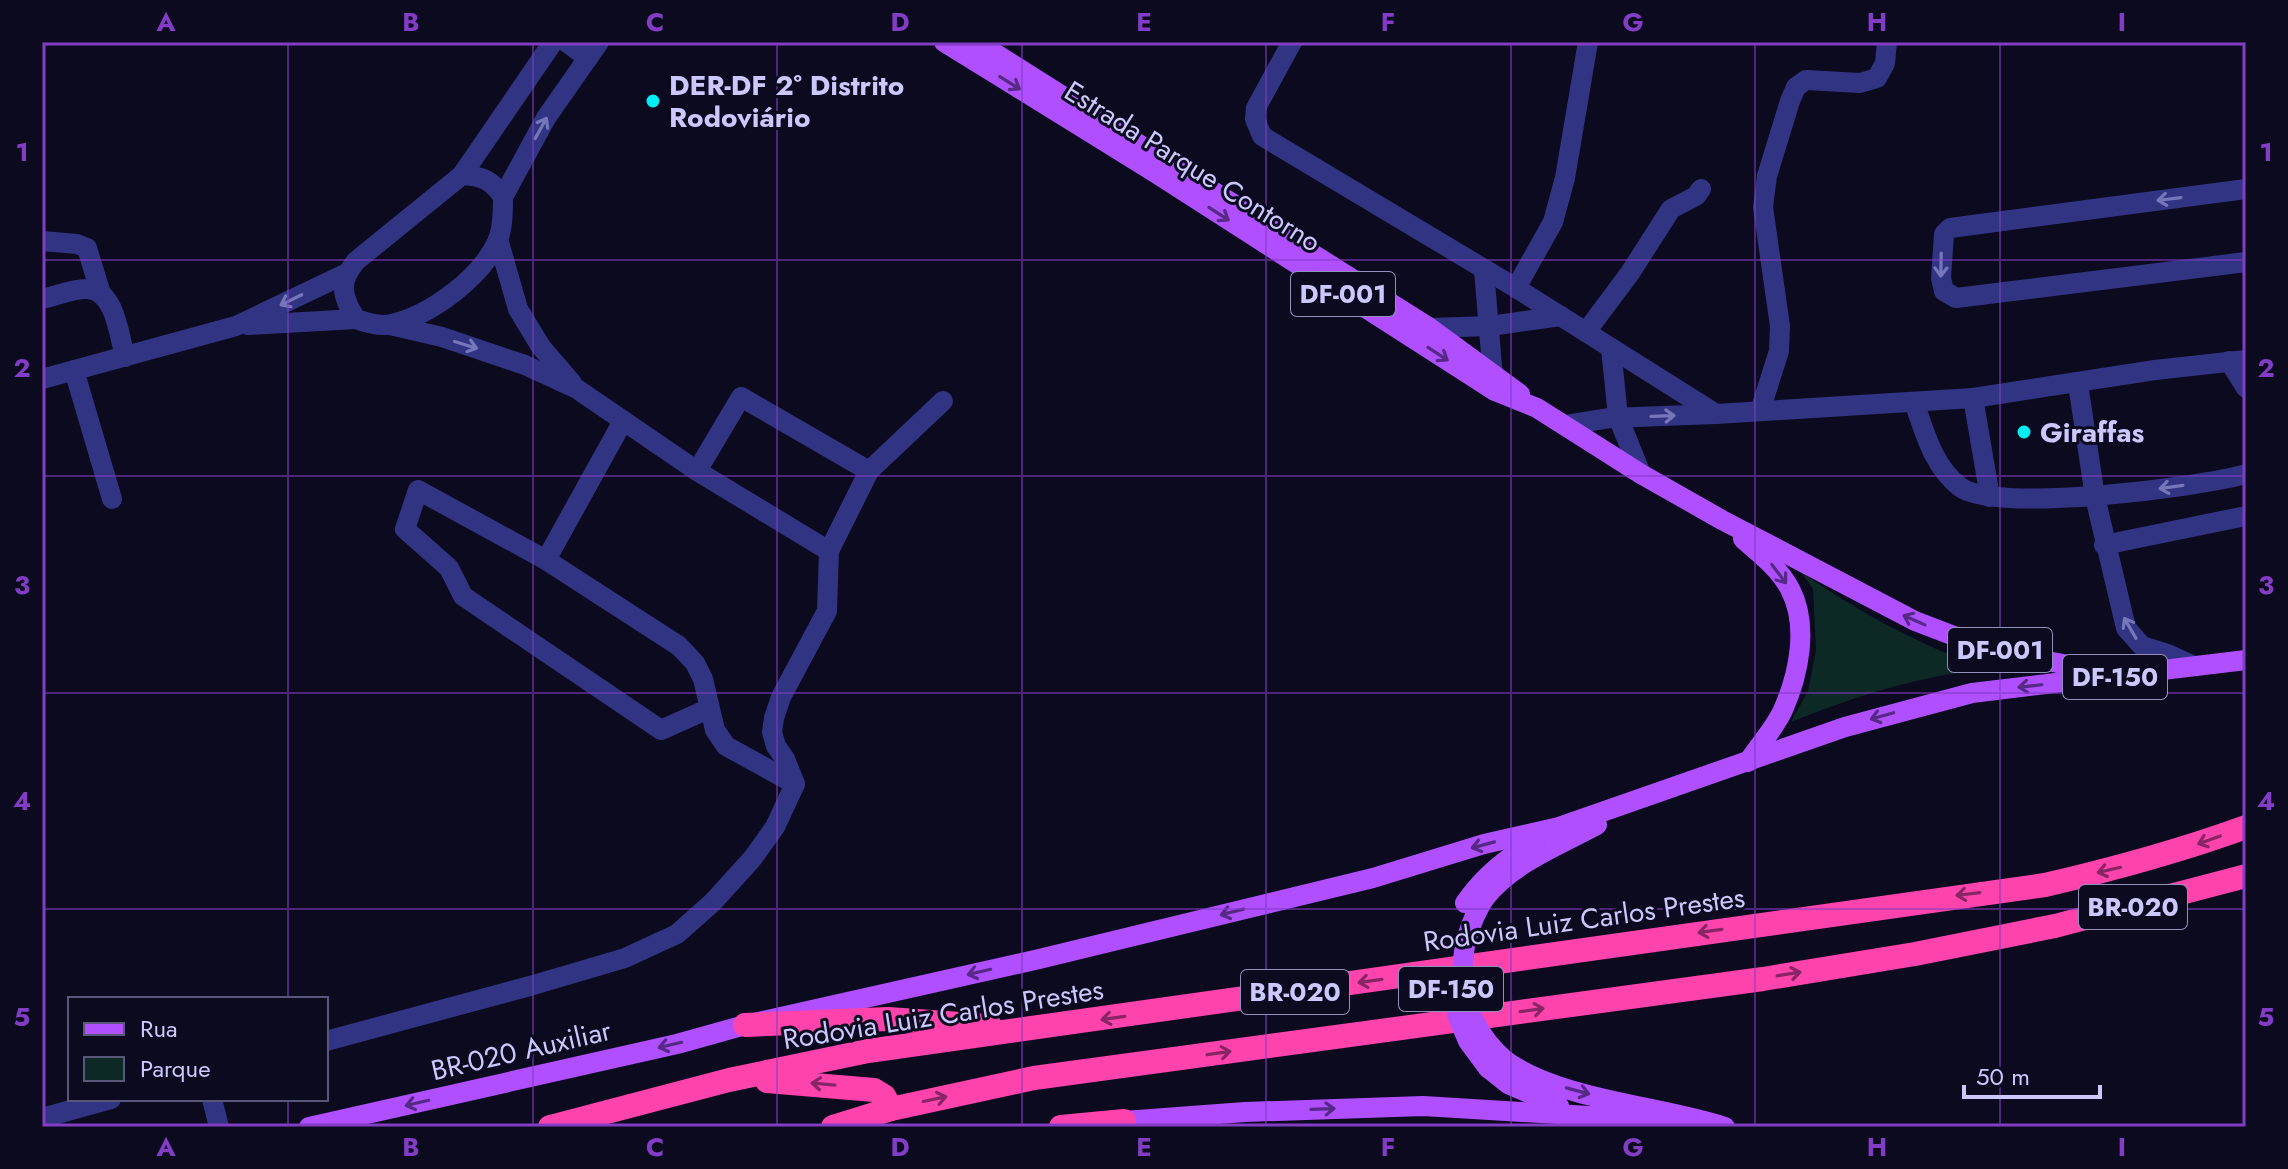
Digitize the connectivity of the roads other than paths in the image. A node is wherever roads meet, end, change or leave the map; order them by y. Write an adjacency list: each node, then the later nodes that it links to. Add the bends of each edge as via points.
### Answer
1 (553, 42): 9 (street)
2 (566, 42): 8 (street)
3 (944, 42): 33 (main road, Estrada Parque Contorno / DF-001, one-way to 33)
4 (977, 42): 26 (main road, Estrada Parque Contorno / DF-001)
5 (1292, 42): 16 (street, via 1256,108 1256,128 1262,136)
6 (1588, 42): 18 (street, via 1553,222)
7 (1887, 42): 40 (street, via 1877,78 1860,83 1806,80 1790,101 1763,207 1780,326 1779,351)
8 (593, 50): 12 (street, one-way to 8, via 546,118)
9 (462, 175): 12 (street, via 488,180); 17 (street)
10 (1701, 189): 27 (street, via 1671,209)
11 (2246, 189): 15 (street, one-way to 15, via 1950,228 1944,234 1941,278 1944,291 1956,298)
12 (503, 197): 13 (street)
13 (498, 239): 23 (street, via 464,284 435,305); 36 (street, via 518,309 541,347)
14 (42, 241): 19 (street, via 87,248)
15 (2246, 262)
16 (1484, 270): 18 (street); 25 (street)
17 (345, 274): 22 (street, via 346,303); 24 (street, one-way to 24)
18 (1516, 288): 21 (street)
19 (101, 294): 20 (street, via 84,288); 29 (street, via 109,302)
20 (42, 299)
21 (1561, 316): 25 (street); 27 (street)
22 (356, 319): 23 (street); 24 (street)
23 (390, 325): 36 (street, one-way to 36, via 525,365)
24 (236, 326): 29 (street)
25 (1490, 326): 26 (street); 33 (street)
26 (1430, 328): 33 (main road, Estrada Parque Contorno / DF-001)
27 (1586, 332): 28 (street)
28 (1611, 348): 41 (street); 42 (street)
29 (125, 357): 31 (street)
30 (2237, 360): 34 (street); 35 (street)
31 (74, 370): 32 (street); 51 (street)
32 (42, 379)
33 (1494, 381): 44 (main road, Estrada Parque Contorno / DF-001)
34 (2078, 384): 37 (street); 50 (street)
35 (2246, 388)
36 (577, 389): 43 (street)
37 (1973, 398): 39 (street); 49 (street)
38 (943, 401): 46 (street)
39 (1914, 402): 40 (street); 49 (street, via 1931,451 1945,472 1963,489)
40 (1760, 411): 41 (street)
41 (1716, 414): 42 (street, one-way to 41)
42 (1618, 417): 44 (street); 47 (street)
43 (623, 421): 45 (street); 56 (street)
44 (1566, 425): 47 (main road, Estrada Parque Contorno / DF-001)
45 (697, 471): 46 (street, via 741,397); 55 (street)
46 (869, 471): 55 (street)
47 (1641, 474): 53 (main road, Estrada Parque Contorno / DF-001)
48 (2246, 474): 50 (street, one-way to 50)
49 (1990, 497): 50 (street)
50 (2095, 497): 54 (street)
51 (112, 499)
52 (2246, 516): 54 (street)
53 (1722, 520): 59 (main road, Estrada Parque Contorno / DF-001, one-way to 53, via 2021,656 1915,621); 61 (main road, Estrada Parque Contorno / DF-001, one-way to 61, via 1773,565 1791,590 1802,635 1782,712)
54 (2104, 545): 58 (street, one-way to 54, via 2142,646 2126,628)
55 (829, 551): 62 (street, via 827,611 774,718 776,746)
56 (546, 560): 60 (street, via 679,646 703,679); 60 (street, via 418,490 405,529 449,568 463,596 661,730)
57 (2246, 660): 58 (main road, DF-150)
58 (2194, 666): 59 (main road, DF-150)
59 (2124, 676): 61 (main road, DF-150, one-way to 61, via 1972,693 1845,727)
60 (708, 709): 62 (street, via 726,746)
61 (1748, 762): 63 (main road, DF-150)
62 (795, 784): 70 (street, via 775,827 752,859 677,934 625,958)
63 (1650, 797): 64 (main road, DF-150); 67 (main road, via 1522,865)
64 (1559, 827): 67 (main road, DF-150, via 1488,874); 68 (main road, BR-020 Auxiliar, one-way to 68, via 1373,878)
65 (2246, 827): 69 (highway, Rodovia Luiz Carlos Prestes / BR-020, one-way to 69, via 2188,848 2045,885)
66 (2246, 876): 75 (highway, BR-020, one-way to 66, via 1034,1078 1915,954 2055,926)
67 (1475, 901): 71 (main road, DF-150, bridge, via 1456,926 1450,952 1452,1001 1468,1041)
68 (745, 1025): 69 (highway, via 888,1019); 81 (main road, BR-020 Auxiliar, one-way to 81)
69 (1024, 1031): 72 (highway, Rodovia Luiz Carlos Prestes / BR-020, via 868,1051)
70 (328, 1040)
71 (1497, 1065): 77 (main road, DF-150, via 1508,1084 1532,1097); 87 (main road, one-way to 87)
72 (729, 1080): 75 (highway, one-way to 72, via 874,1090); 82 (highway, Rodovia Luiz Carlos Prestes / BR-020)
73 (104, 1101): 78 (street)
74 (212, 1101): 80 (street)
75 (891, 1109): 83 (highway, BR-020)
76 (1245, 1112): 77 (main road, one-way to 77, via 1423,1106); 79 (main road); 85 (main road)
77 (1605, 1117): 86 (main road, DF-150)
78 (42, 1118)
79 (1114, 1124): 84 (highway)
80 (219, 1127)
81 (309, 1127)
82 (550, 1127)
83 (833, 1127)
84 (1061, 1127)
85 (1215, 1127)
86 (1661, 1127)
87 (1725, 1127)

